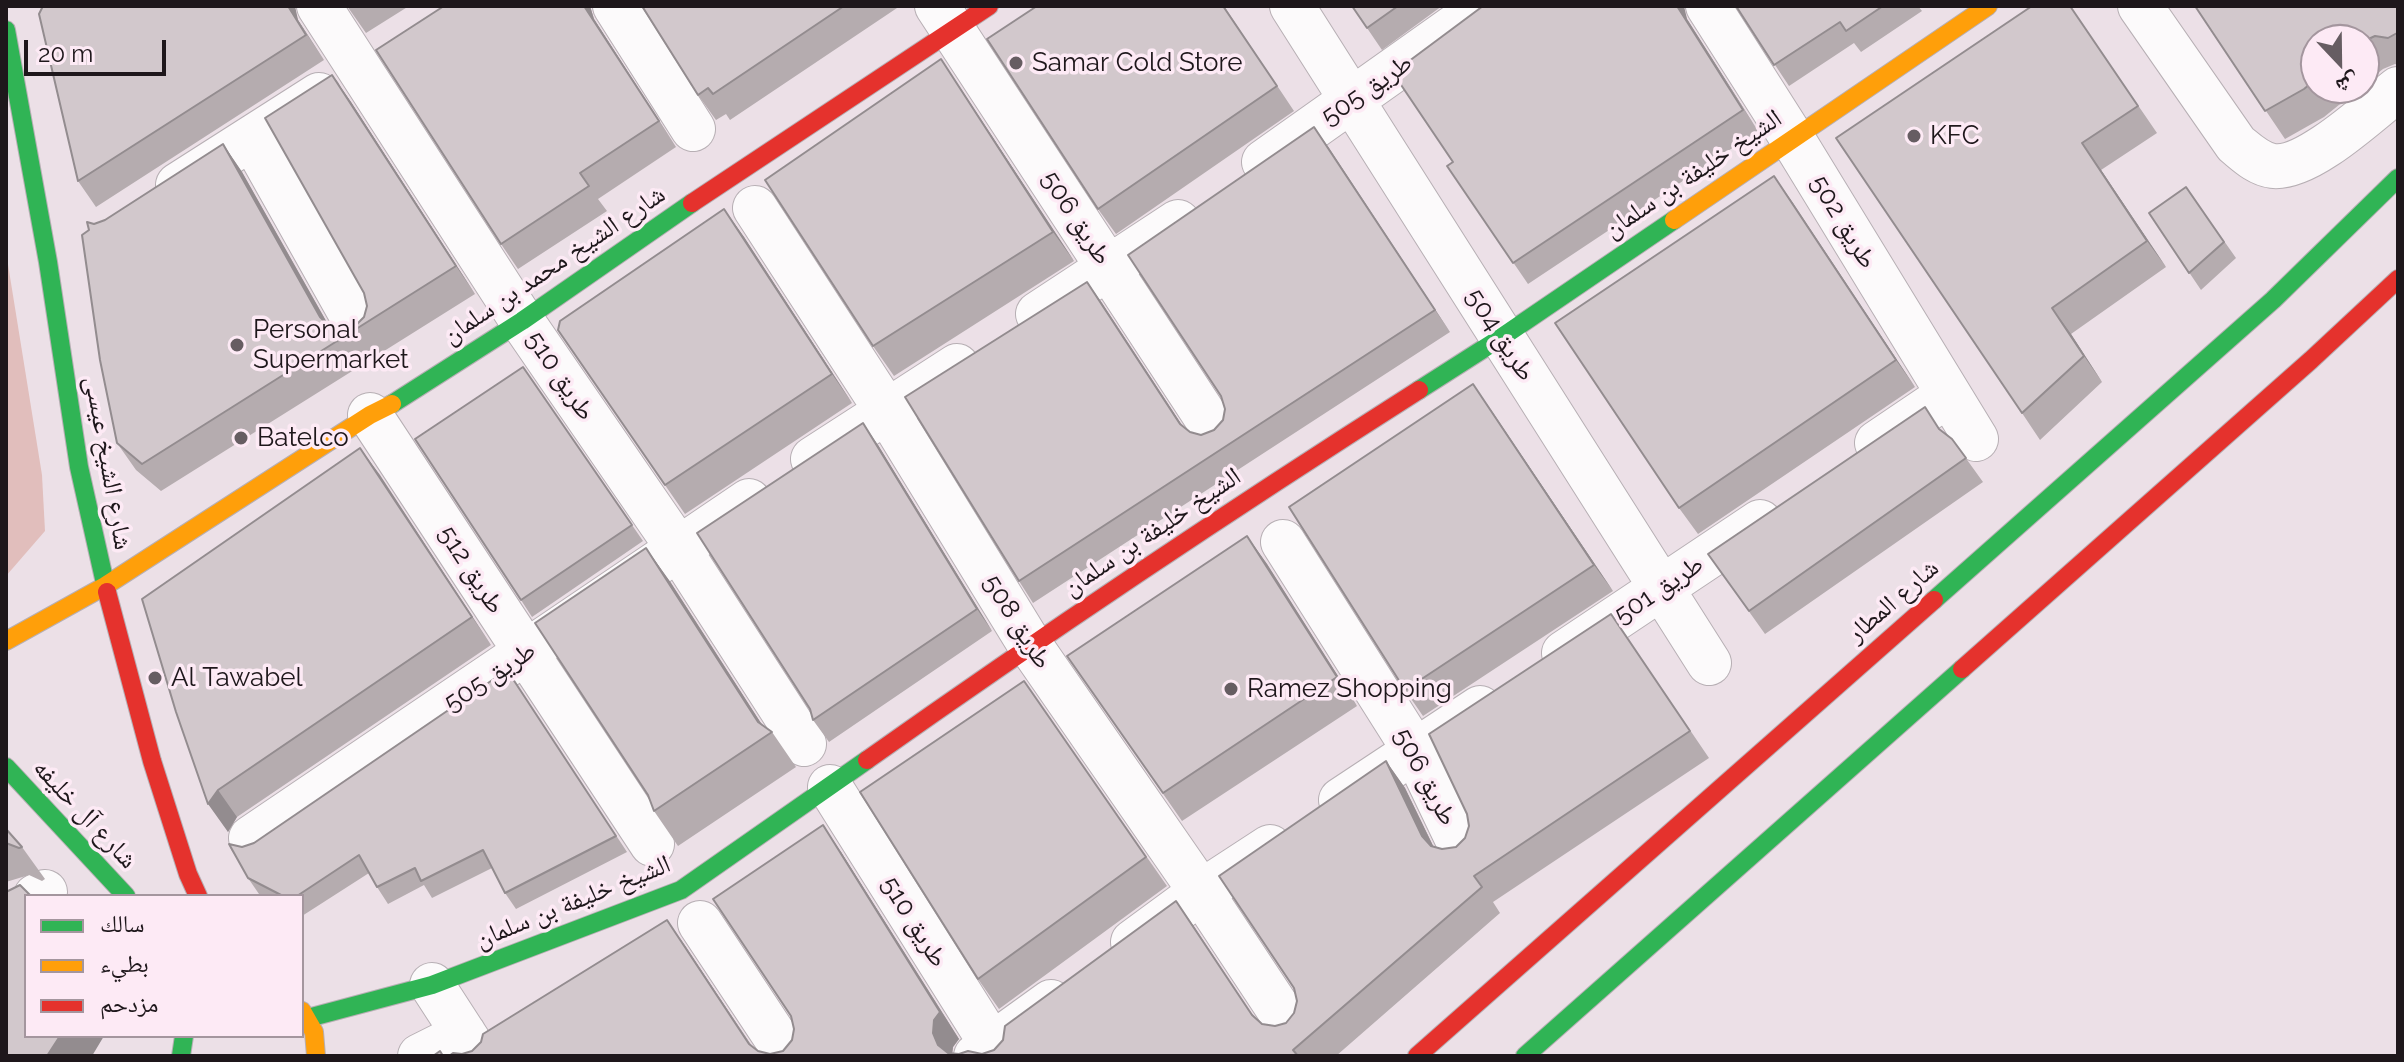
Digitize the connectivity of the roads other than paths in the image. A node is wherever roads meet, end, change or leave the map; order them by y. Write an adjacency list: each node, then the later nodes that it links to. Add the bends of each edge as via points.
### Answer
1 (319, 6): 11 (street, طريق 510)
2 (615, 6): 14 (street)
3 (989, 6): 9 (street, شارع الشيخ محمد بن سلمان)
4 (1292, 6): 13 (street, طريق 504)
5 (1484, 6): 13 (street, طريق 505)
6 (1708, 6): 16 (street, طريق 502)
7 (1988, 6): 16 (street, الشيخ خليفة بن سلمان)
8 (2140, 6): 12 (street, via 2236,144 2253,159 2274,166 2315,153)
9 (945, 18): 20 (street, طريق 506); 22 (street, شارع الشيخ محمد بن سلمان)
10 (6, 30): 34 (street, شارع الشيخ عيسى, via 79,467)
11 (378, 56): 15 (street); 22 (street, طريق 510)
12 (2398, 89)
13 (1352, 102): 20 (street, طريق 505); 24 (street, طريق 504)
14 (693, 129)
15 (252, 138): 18 (street); 23 (street)
16 (1792, 138): 24 (street, الشيخ خليفة بن سلمان); 25 (street, طريق 502)
17 (2398, 178): 59 (street, شارع المطار, via 2273,300)
18 (150, 202)
19 (755, 208): 26 (street, طريق 508)
20 (1109, 269): 26 (street, طريق 505); 28 (street, طريق 506)
21 (2398, 279): 60 (street)
22 (522, 321): 27 (street, شارع الشيخ محمد بن سلمان, via 402,400); 33 (street, طريق 510)
23 (361, 332)
24 (1502, 337): 35 (street, طريق 504); 37 (street, الشيخ خليفة بن سلمان)
25 (1948, 395): 29 (street, طريق 502); 30 (street)
26 (886, 410): 33 (street, طريق 505); 37 (street, طريق 508)
27 (370, 415): 34 (street, شارع الشيخ محمد بن سلمان); 38 (street, طريق 512)
28 (1215, 431)
29 (1976, 439)
30 (1844, 465)
31 (1792, 500): 35 (street, طريق 501)
32 (1283, 542): 41 (street, طريق 506)
33 (678, 548): 38 (street, طريق 505); 40 (street, طريق 510)
34 (105, 586): 36 (street, شارع الشيخ محمد بن سلمان); 49 (street, شارع الشيخ عيسى, via 152,761)
35 (1663, 588): 39 (street, طريق 504); 41 (street, طريق 501)
36 (6, 641)
37 (1030, 645): 43 (street, الشيخ خليفة بن سلمان); 47 (street, طريق 508)
38 (525, 654): 44 (street, طريق 505); 45 (street, طريق 512)
39 (1709, 663)
40 (804, 744)
41 (1415, 751): 46 (street, طريق 506); 47 (street, طريق 501)
42 (6, 767): 48 (street, شارع آل خليفه)
43 (830, 787): 51 (street, الشيخ خليفة بن سلمان, via 681,890); 55 (street, طريق 510)
44 (251, 838)
45 (652, 844)
46 (1463, 851)
47 (1201, 892): 53 (street, طريق 508); 55 (street, طريق 501)
48 (124, 894)
49 (197, 894)
50 (700, 923): 58 (street)
51 (432, 985): 52 (street, الشيخ خليفة بن سلمان); 54 (street)
52 (305, 1014): 56 (street, via 317,1044)
53 (1291, 1028)
54 (471, 1045): 57 (street)
55 (989, 1052)
56 (316, 1056)
57 (420, 1056)
58 (788, 1056)
59 (1417, 1056)
60 (1525, 1056)

